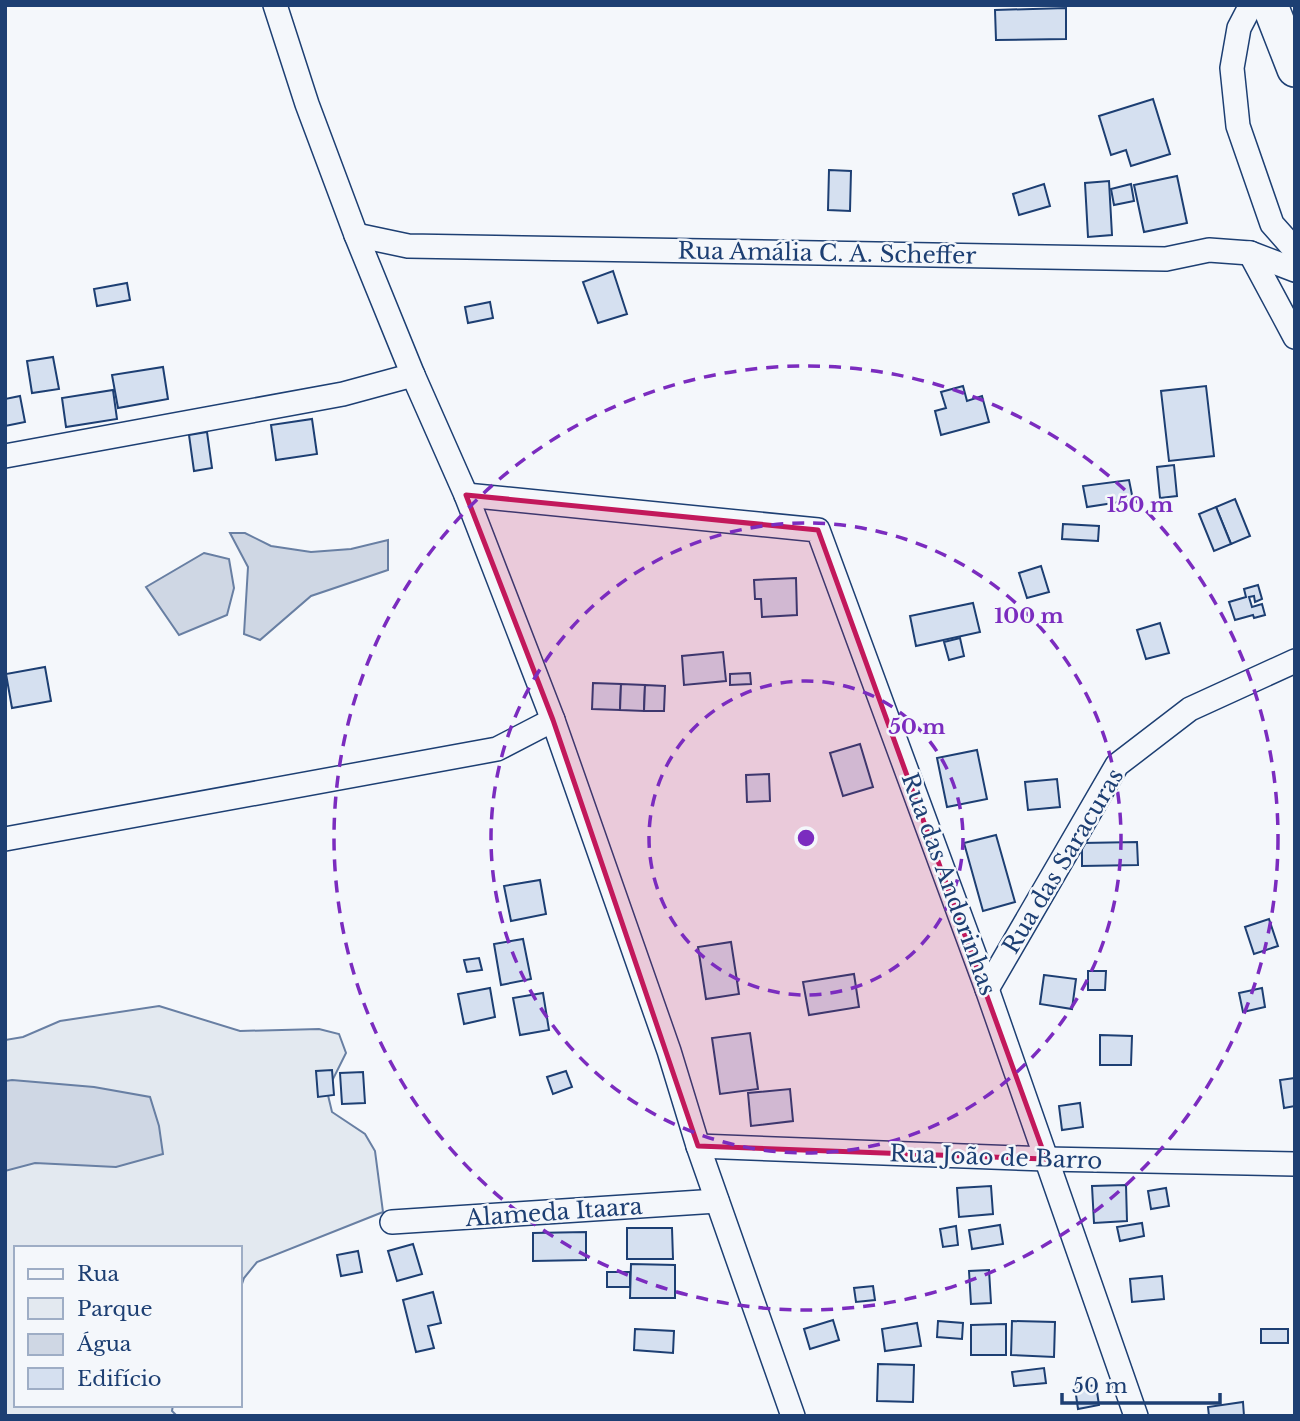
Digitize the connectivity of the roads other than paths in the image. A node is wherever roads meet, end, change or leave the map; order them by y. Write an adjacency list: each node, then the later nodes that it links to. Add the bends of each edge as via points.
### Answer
1 (275, 5): 5 (street)
2 (1251, 5): 6 (street, via 1231,68 1238,126 1272,224)
3 (1270, 5): 4 (highway)
4 (1295, 69)
5 (356, 235): 7 (street, Rua Amália C. A. Scheffer, via 408,246 1166,259 1209,250); 10 (street)
6 (1295, 250)
7 (1250, 253): 8 (street, Rua Amália C. A. Scheffer); 9 (street)
8 (1295, 270)
9 (1295, 337)
10 (413, 375): 11 (street, via 343,394); 12 (street)
11 (5, 456)
12 (466, 495): 14 (street); 16 (street, Rua das Andorinhas, via 818,530)
13 (1295, 662): 16 (street, Rua das Saracuras, via 1190,709 1117,765)
14 (554, 720): 15 (street, via 497,749); 17 (street)
15 (5, 839)
16 (988, 989): 18 (street, Rua das Andorinhas)
17 (698, 1146): 18 (street, Rua João de Barro); 20 (street)
18 (1046, 1159): 19 (street, Rua João de Barro); 23 (street, Rua das Andorinhas)
19 (1295, 1164)
20 (717, 1201): 21 (street, Alameda Itaara); 22 (street)
21 (391, 1222)
22 (793, 1416)
23 (1136, 1416)

